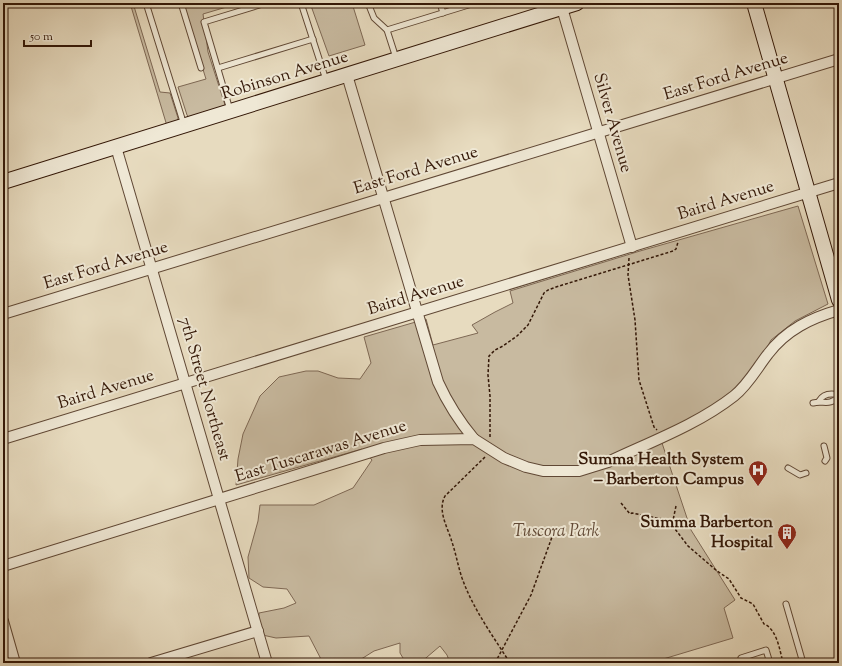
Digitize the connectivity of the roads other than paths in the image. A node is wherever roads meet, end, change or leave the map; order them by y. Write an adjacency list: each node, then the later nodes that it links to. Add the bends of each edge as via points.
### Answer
1 (146, 3): 22 (lane)
2 (181, 3): 16 (lane)
3 (266, 3): 17 (lane, via 204,22)
4 (301, 3): 13 (lane)
5 (368, 3): 12 (lane, via 374,18)
6 (440, 3): 11 (lane)
7 (475, 3): 11 (lane)
8 (577, 3): 10 (main road, Robinson Avenue)
9 (754, 3): 19 (main road)
10 (562, 8): 15 (main road, Robinson Avenue); 23 (street, Silver Avenue)
11 (443, 13): 12 (lane)
12 (387, 30): 15 (lane)
13 (313, 39): 17 (lane); 20 (lane)
14 (839, 59): 19 (street, East Ford Avenue)
15 (396, 60): 18 (main road, Robinson Avenue)
16 (201, 68)
17 (218, 68): 21 (lane)
18 (348, 75): 20 (main road, Robinson Avenue); 28 (street)
19 (775, 79): 23 (street, East Ford Avenue); 27 (main road)
20 (326, 82): 21 (main road, Robinson Avenue)
21 (231, 111): 22 (main road, Robinson Avenue)
22 (184, 126): 24 (main road, Robinson Avenue)
23 (598, 132): 28 (street, East Ford Avenue); 29 (street, Silver Avenue)
24 (116, 147): 25 (main road, Robinson Avenue); 30 (street, 7th Street Northeast)
25 (3, 182)
26 (839, 183): 27 (street, Baird Avenue)
27 (808, 193): 29 (street, Baird Avenue); 31 (main road)
28 (384, 198): 30 (street, East Ford Avenue); 33 (street)
29 (630, 247): 33 (street, Baird Avenue)
30 (152, 269): 34 (street, East Ford Avenue); 35 (street, 7th Street Northeast)
31 (839, 300)
32 (839, 310): 39 (street, via 823,314 796,327 777,343 735,395 712,412 608,462 579,470 543,471 504,458)
33 (418, 312): 35 (street, Baird Avenue); 39 (street, via 438,382 453,411)
34 (3, 314)
35 (186, 383): 38 (street, Baird Avenue); 44 (street, 7th Street Northeast)
36 (839, 395): 37 (lane, via 825,404 819,401)
37 (813, 403)
38 (3, 439)
39 (474, 439): 44 (street, East Tuscarawas Avenue, via 402,443)
40 (824, 446): 41 (lane, via 827,458)
41 (825, 461)
42 (788, 468): 43 (lane, via 800,475)
43 (806, 473)
44 (220, 499): 45 (street, East Tuscarawas Avenue); 48 (street, 7th Street Northeast)
45 (3, 566)
46 (786, 604): 54 (lane)
47 (3, 621): 49 (street)
48 (258, 631): 50 (street); 51 (street, 7th Street Northeast)
49 (15, 663)
50 (150, 663)
51 (267, 663)
52 (743, 663): 53 (lane, via 741,658 766,650)
53 (770, 663)
54 (804, 663)

